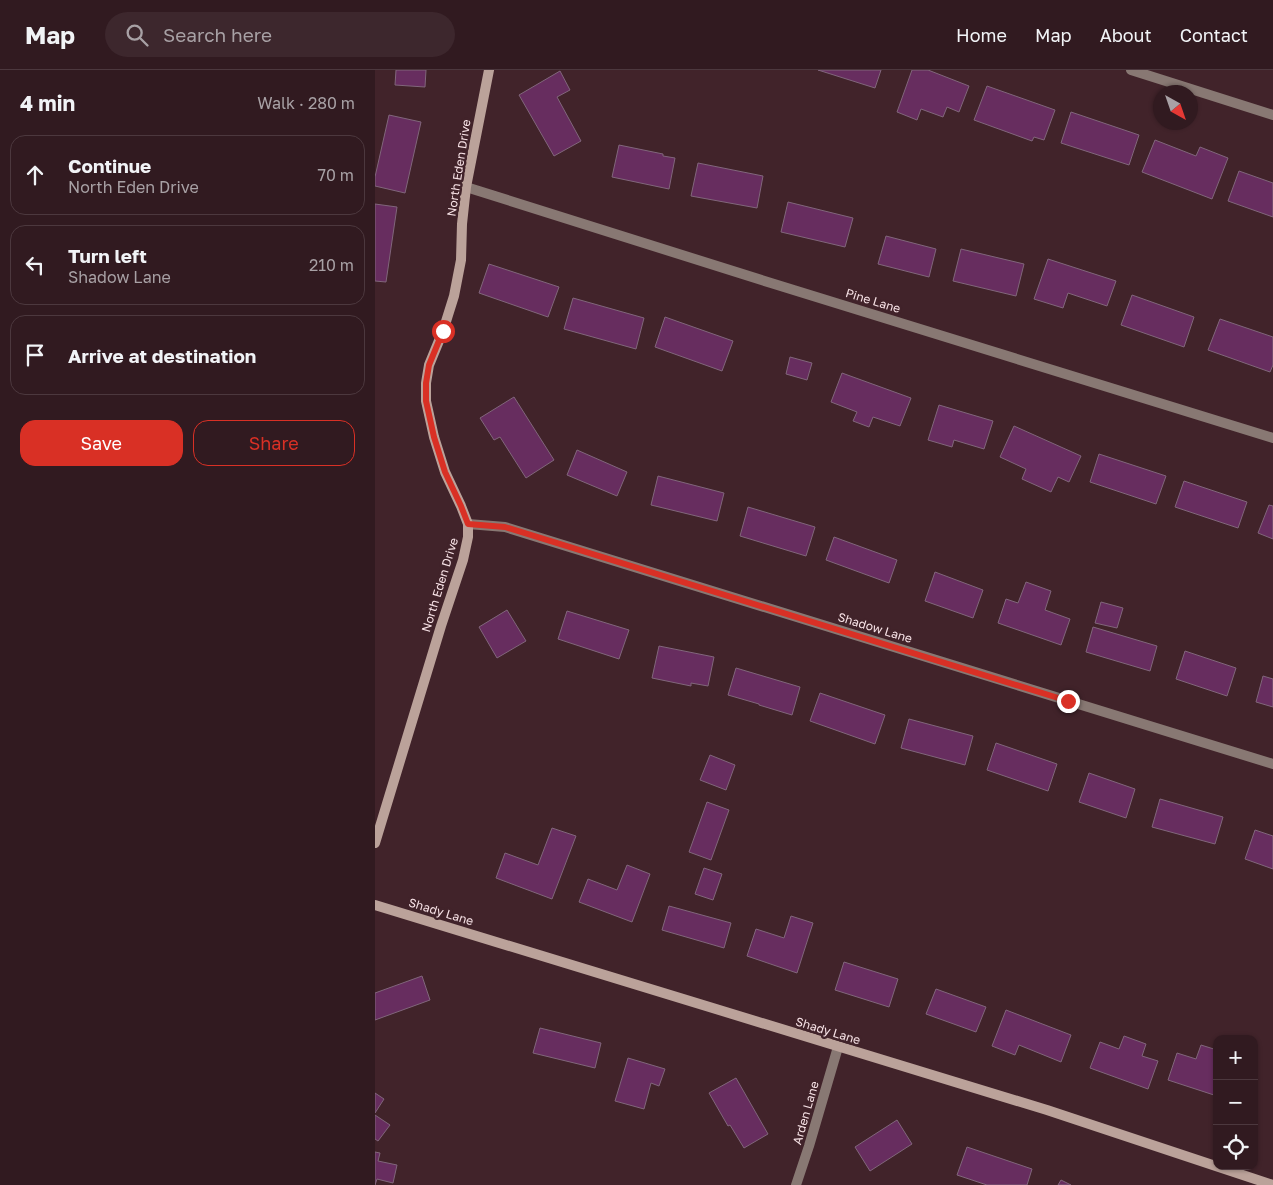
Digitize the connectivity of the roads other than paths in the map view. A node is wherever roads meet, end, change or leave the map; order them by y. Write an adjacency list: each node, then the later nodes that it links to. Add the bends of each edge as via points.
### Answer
1 (489, 70): 4 (street, North Eden Drive)
2 (1131, 70): 3 (street)
3 (1273, 115)
4 (466, 188): 5 (street, Pine Lane); 6 (street, North Eden Drive, via 461,260 454,296 429,365 426,401 445,472)
5 (1273, 438)
6 (468, 524): 7 (street, Shadow Lane, via 505,527); 8 (street, North Eden Drive, via 463,560)
7 (1273, 764)
8 (375, 843)
9 (375, 905): 10 (street, Shady Lane)
10 (838, 1047): 11 (street, Arden Lane); 12 (street, Shady Lane, via 1047,1110)
11 (796, 1185)
12 (1273, 1185)

